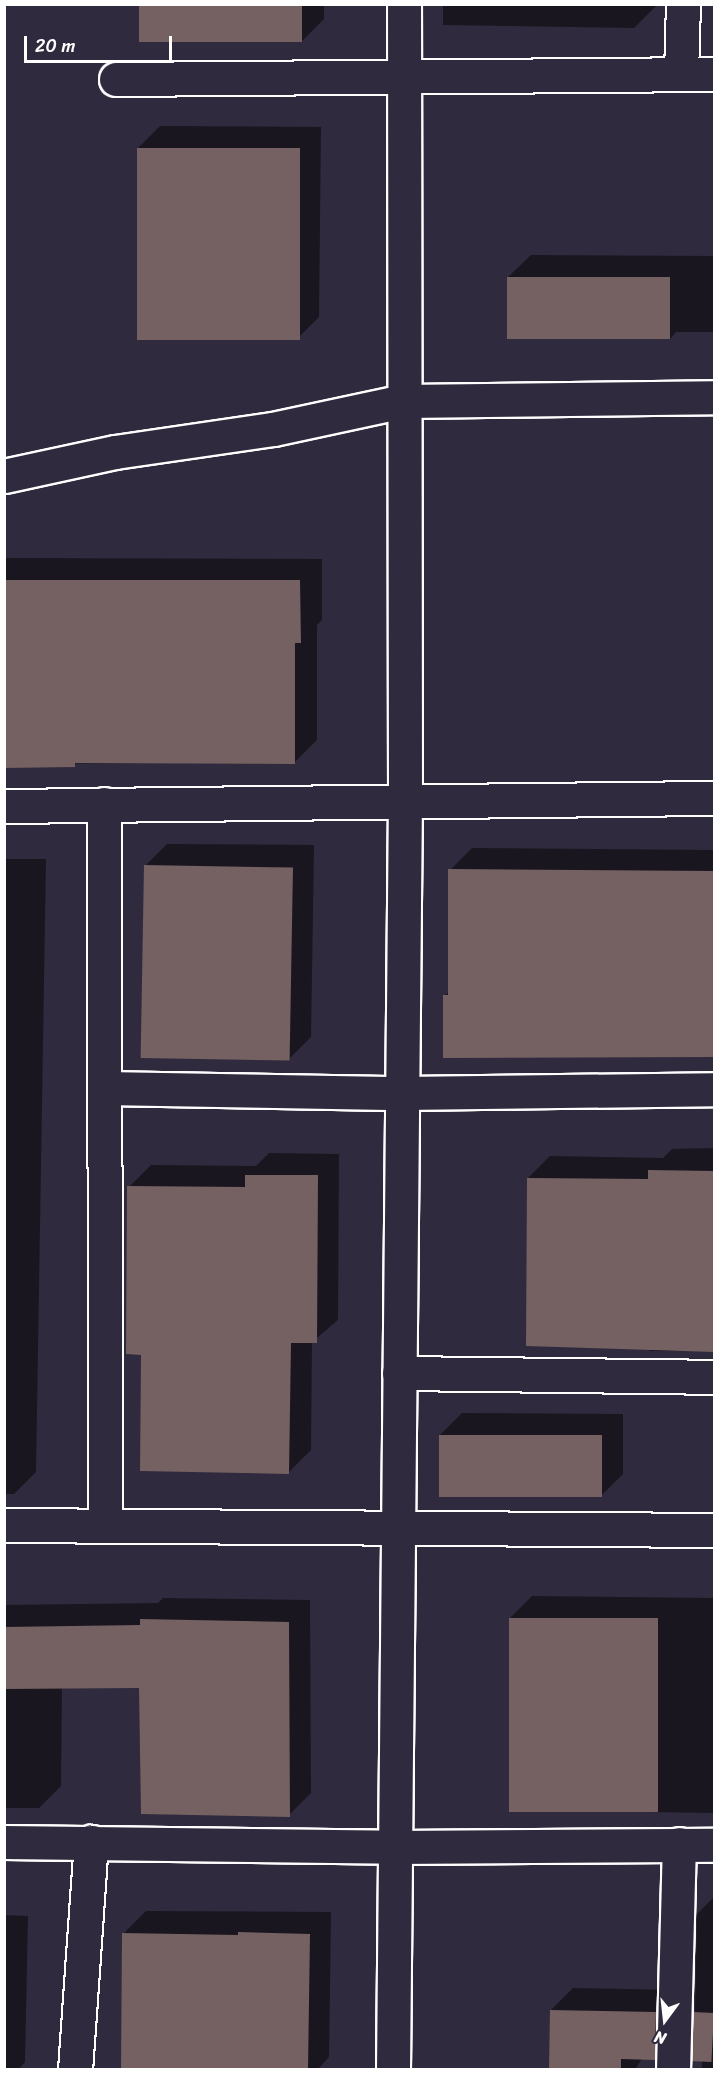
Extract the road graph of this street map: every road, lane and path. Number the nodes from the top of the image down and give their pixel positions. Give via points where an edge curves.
1 (404, 4) edge
2 (683, 4) edge
3 (681, 74) junction
4 (714, 74) edge
5 (406, 76) junction
6 (116, 79) dead end
7 (714, 398) edge
8 (404, 401) junction
9 (4, 476) edge
10 (714, 798) edge
11 (405, 801) junction
12 (104, 804) junction
13 (4, 806) edge
14 (104, 1088) junction
15 (714, 1089) edge
16 (403, 1093) junction
17 (399, 1373) junction
18 (714, 1377) edge
19 (4, 1525) edge
20 (105, 1526) junction
21 (714, 1530) edge
22 (397, 1531) junction
23 (4, 1842) edge
24 (91, 1842) junction
25 (679, 1844) junction
26 (714, 1845) edge
27 (395, 1847) junction
28 (75, 2070) edge
29 (393, 2070) edge
30 (673, 2070) edge

1 - 5 street
2 - 3 street
3 - 4 street
3 - 5 street
5 - 6 street
5 - 8 street
7 - 8 street
8 - 9 street via 273,429 115,452
8 - 11 street
10 - 11 street
11 - 12 street
11 - 16 street
12 - 13 street
12 - 14 street
14 - 16 street
14 - 20 street
15 - 16 street
16 - 17 street
17 - 18 street
17 - 22 street
19 - 20 street
20 - 22 street
21 - 22 street
22 - 27 street
23 - 24 street
24 - 27 street
24 - 28 street
25 - 26 street
25 - 27 street
25 - 30 street
27 - 29 street

